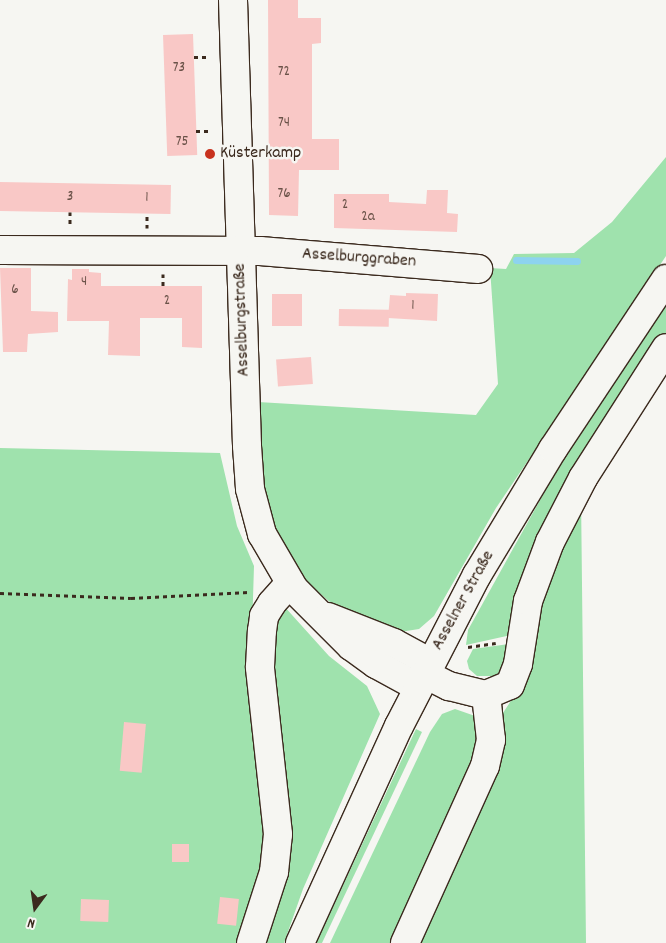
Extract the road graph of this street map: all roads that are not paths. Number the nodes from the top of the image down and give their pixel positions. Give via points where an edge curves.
1 (233, 0) edge
2 (0, 250) edge
3 (240, 251) junction
4 (478, 268) dead end
5 (666, 279) edge
6 (666, 348) edge
7 (290, 583) junction
8 (425, 674) junction
9 (486, 695) junction
10 (251, 943) edge
11 (300, 943) edge
12 (405, 943) edge

1 - 3 street, Asselburgstraße
2 - 3 street
3 - 4 street, Asselburggraben
3 - 7 street, Asselburgstraße via 250,489 262,534
5 - 8 street, Asselner Straße via 553,449 477,574
6 - 9 street via 583,478 550,542 528,601 518,664 510,684
7 - 8 street, Asselburgstraße via 324,616 394,644
7 - 10 street via 264,616 260,667 278,834 274,872
8 - 9 street, Asselburgstraße via 449,686
8 - 11 street, Asselner Straße
9 - 12 street via 491,740 485,766 407,932

